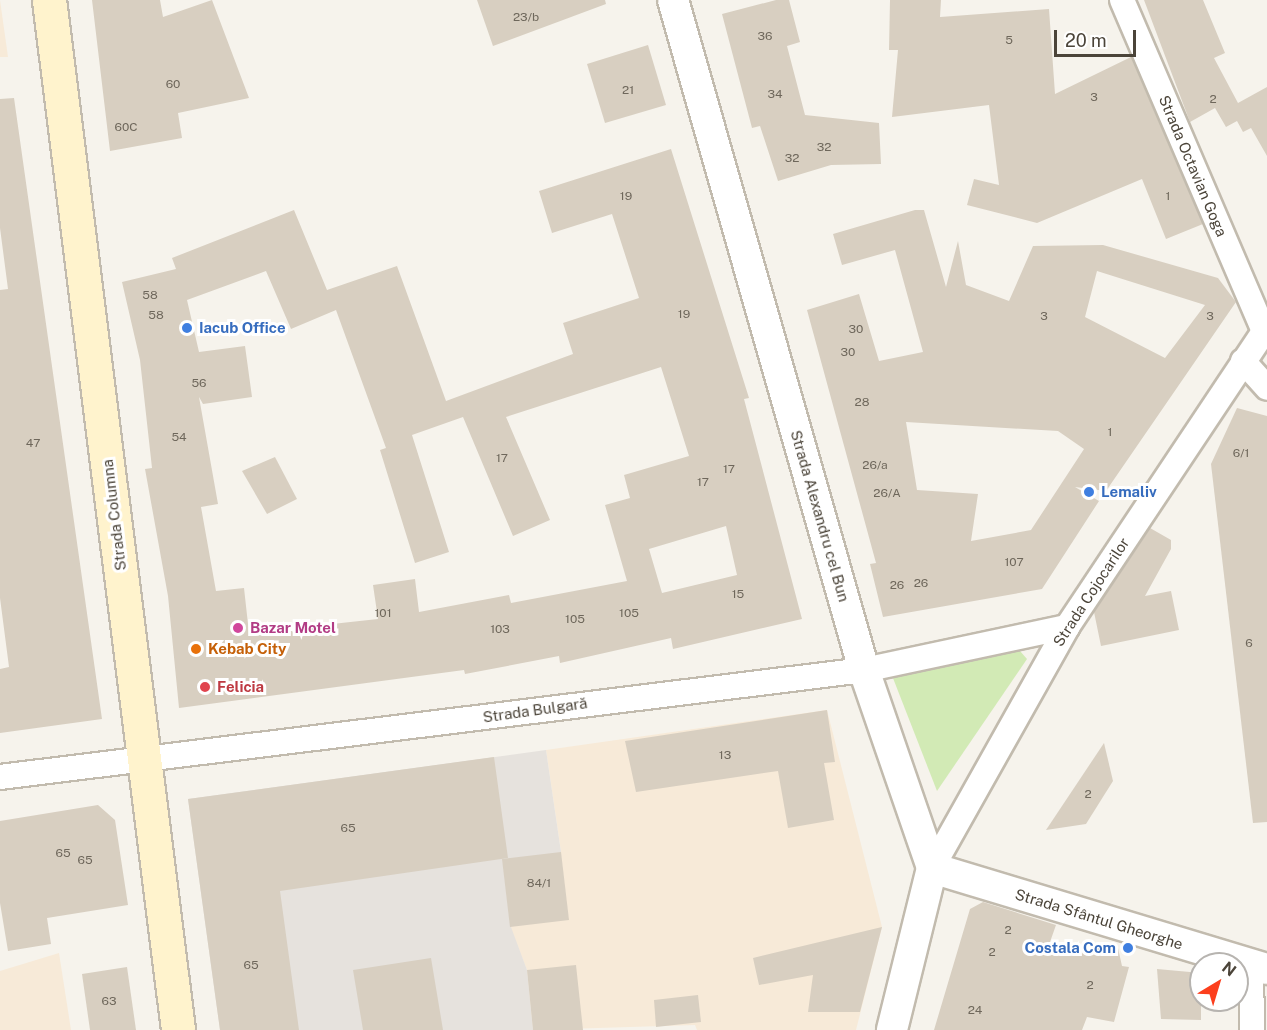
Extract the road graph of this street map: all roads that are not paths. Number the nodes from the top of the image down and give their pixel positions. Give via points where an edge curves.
1 (49, 0) edge
2 (673, 0) edge
3 (1122, 0) edge
4 (1266, 329) edge
5 (1243, 361) junction
6 (1267, 388) edge
7 (1067, 627) junction
8 (864, 670) junction
9 (144, 758) junction
10 (0, 777) edge
11 (932, 868) junction
12 (1259, 967) edge
13 (178, 1030) edge
14 (892, 1030) edge
15 (1252, 1030) edge

1 - 9 main road, Strada Columna
2 - 8 street, Strada Alexandru cel Bun
3 - 4 street, Strada Octavian Goga
4 - 5 street, Strada Cojocarilor
5 - 6 street
5 - 7 street, Strada Cojocarilor
7 - 8 street, Strada Bulgară
7 - 11 street, Strada Cojocarilor
8 - 9 street, Strada Bulgară
8 - 11 street, Strada Alexandru cel Bun
9 - 10 street, Strada Bulgară
9 - 13 main road, Strada Columna
11 - 12 street, Strada Sfântul Gheorghe
11 - 14 street
12 - 15 street

